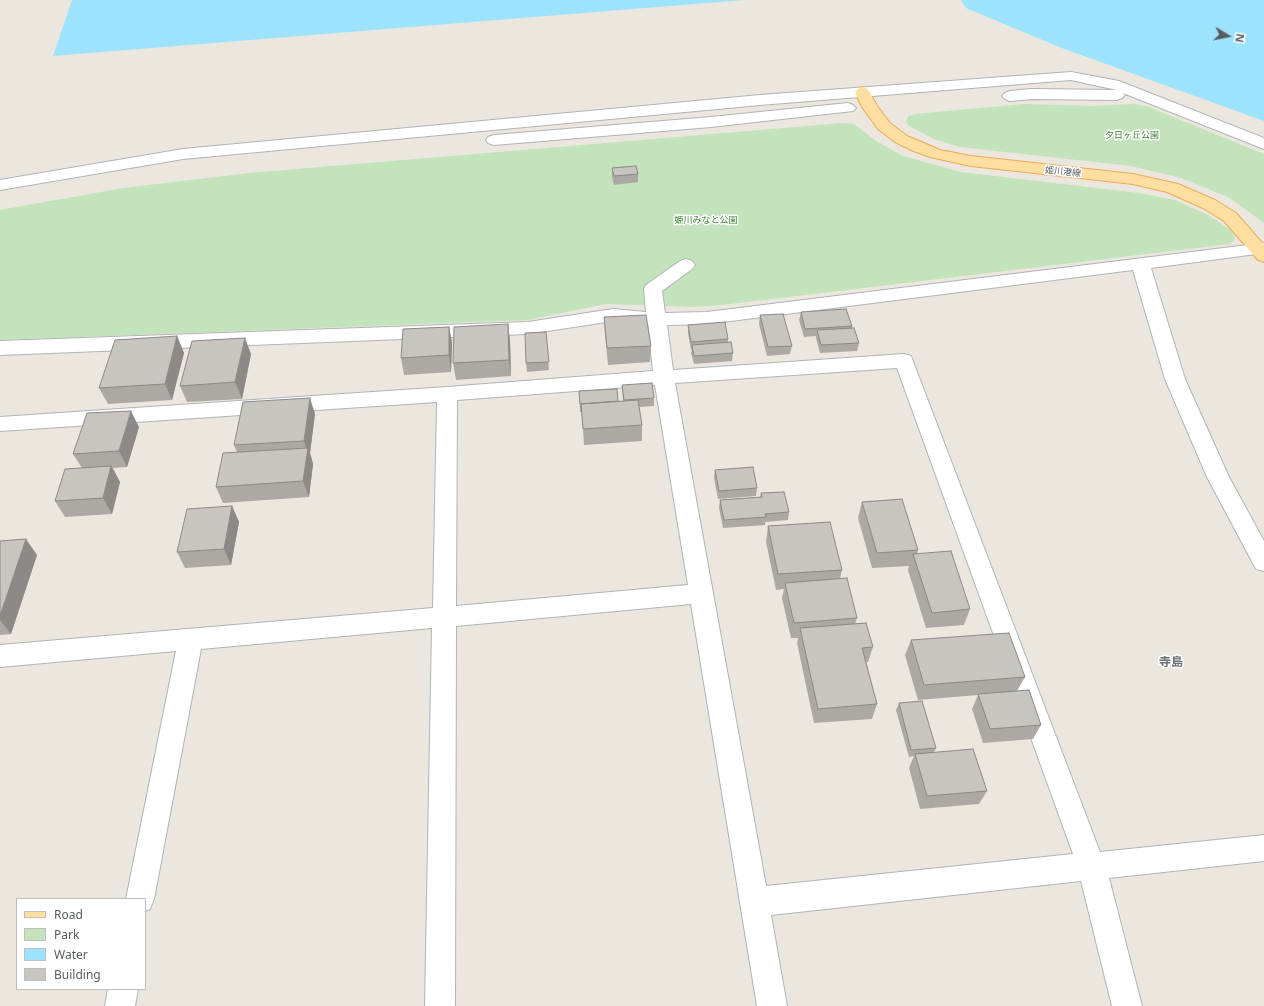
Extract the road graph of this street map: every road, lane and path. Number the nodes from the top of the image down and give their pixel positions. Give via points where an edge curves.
1 (1142, 97) junction
2 (946, 100) dead end
3 (873, 101) junction
4 (480, 142) dead end
5 (1264, 144) edge
6 (432, 146) dead end
7 (0, 186) edge
8 (0, 200) edge
9 (1262, 251) edge
10 (686, 265) dead end
11 (1141, 265) junction
12 (657, 319) junction
13 (0, 348) edge
14 (664, 377) junction
15 (447, 394) junction
16 (0, 424) edge
17 (1264, 562) edge
18 (702, 593) junction
19 (444, 618) junction
20 (191, 638) junction
21 (0, 656) edge
22 (1264, 848) edge
23 (1092, 867) junction
24 (140, 898) edge
25 (754, 902) junction
26 (123, 990) edge
27 (120, 1006) edge
28 (440, 1006) edge
29 (772, 1006) edge
30 (1126, 1006) edge

1 - 2 street via 1032,94
1 - 3 street via 1114,84 1071,76
1 - 5 street
3 - 4 street via 711,122
3 - 7 street via 760,100 183,154
3 - 9 main road, 姫川港線 via 884,126 901,139 936,154 971,161 1133,179 1172,188 1209,204 1230,217
6 - 8 street via 164,170
9 - 11 street
10 - 12 street via 653,289
11 - 12 street via 707,318
11 - 17 street via 1176,379 1218,477
12 - 13 street via 613,316 528,328
12 - 14 street
14 - 15 street
14 - 18 street
14 - 23 street via 904,361
15 - 16 street
15 - 19 street
18 - 19 street
18 - 25 street
19 - 20 street
19 - 28 street
20 - 21 street
20 - 24 street
22 - 23 street
23 - 25 street
23 - 30 street
25 - 29 street
26 - 27 street

